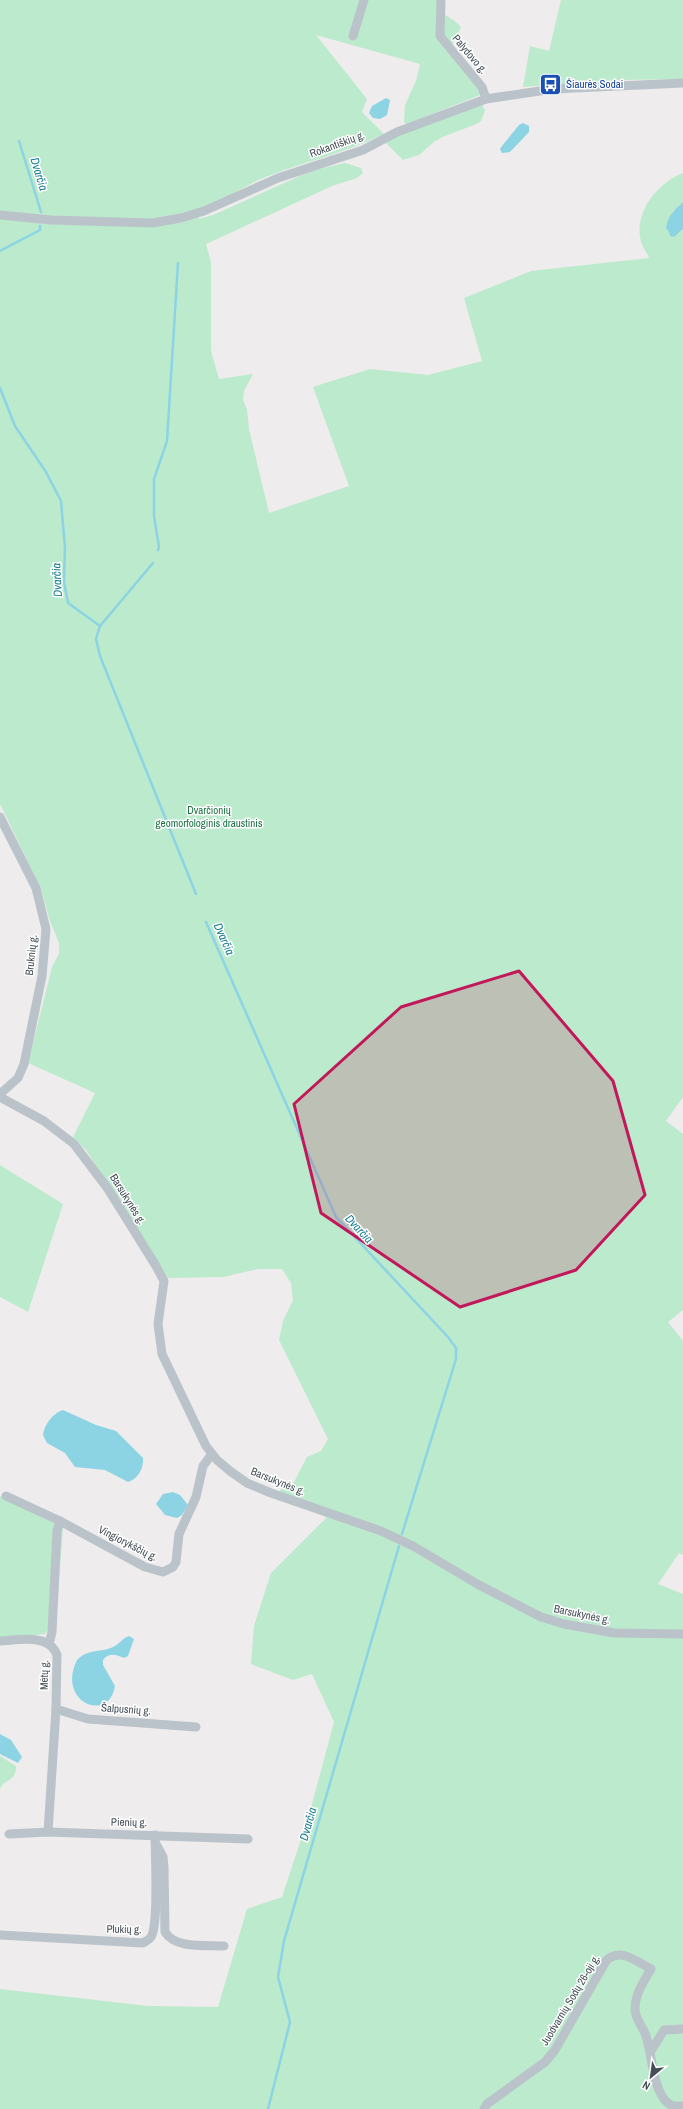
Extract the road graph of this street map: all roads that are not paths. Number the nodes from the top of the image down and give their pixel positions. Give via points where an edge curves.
1 (364, 0) edge
2 (441, 0) edge
3 (353, 36) dead end
4 (683, 83) edge
5 (486, 99) junction
6 (0, 214) edge
7 (0, 817) edge
8 (0, 1096) edge
9 (212, 1454) junction
10 (6, 1496) dead end
11 (60, 1521) junction
12 (683, 1634) edge
13 (0, 1641) edge
14 (49, 1644) junction
15 (56, 1709) junction
16 (196, 1727) dead end
17 (48, 1832) junction
18 (9, 1834) dead end
19 (155, 1839) junction
20 (248, 1839) dead end
21 (0, 1935) edge
22 (224, 1946) dead end
23 (683, 2029) edge
24 (651, 2051) junction
25 (683, 2106) edge
26 (674, 2108) edge
27 (484, 2109) edge

1 - 3 street
2 - 5 street, Palydovo g. via 440,36 482,87
4 - 5 street, Rokantiškių g. via 553,89
5 - 6 street, Rokantiškių g. via 397,132 363,150 278,178 204,211 181,218 152,223 51,220
7 - 8 street, Bruknių g. via 36,888 46,929 42,976 24,1064 18,1078
8 - 9 street, Barsukynės g. via 44,1121 74,1144 108,1189 156,1266 164,1282 158,1324 162,1354
9 - 11 street, Vingiorykščių g. via 203,1466 196,1496 179,1534 176,1562 168,1570 158,1572 145,1567
9 - 12 street, Barsukynės g. via 230,1472 247,1483 381,1531 541,1617 614,1633
10 - 11 street, Vingiorykščių g.
11 - 14 street via 57,1531 52,1632
13 - 14 street via 37,1640
14 - 15 street, Mėtų g. via 55,1650 58,1660
15 - 16 street, Šalpusnių g. via 88,1719
15 - 17 street, Mėtų g.
17 - 18 street, Pienių g.
17 - 19 street, Pienių g.
19 - 20 street, Pienių g.
19 - 21 street, Plukių g. via 155,1908 153,1932 148,1940 143,1943
19 - 22 street via 163,1857 165,1932 168,1937 180,1942
23 - 24 street via 664,2030
24 - 26 street, Juodvarnių Sodų 26-oji g. via 661,2096
24 - 27 street, Juodvarnių Sodų 26-oji g. via 643,2028 636,2018 635,2008 638,1992 650,1969 625,1955 612,1955 606,1961 555,2050 545,2062 487,2104
25 - 26 street, Juodvarnių Sodų 26-oji g.

